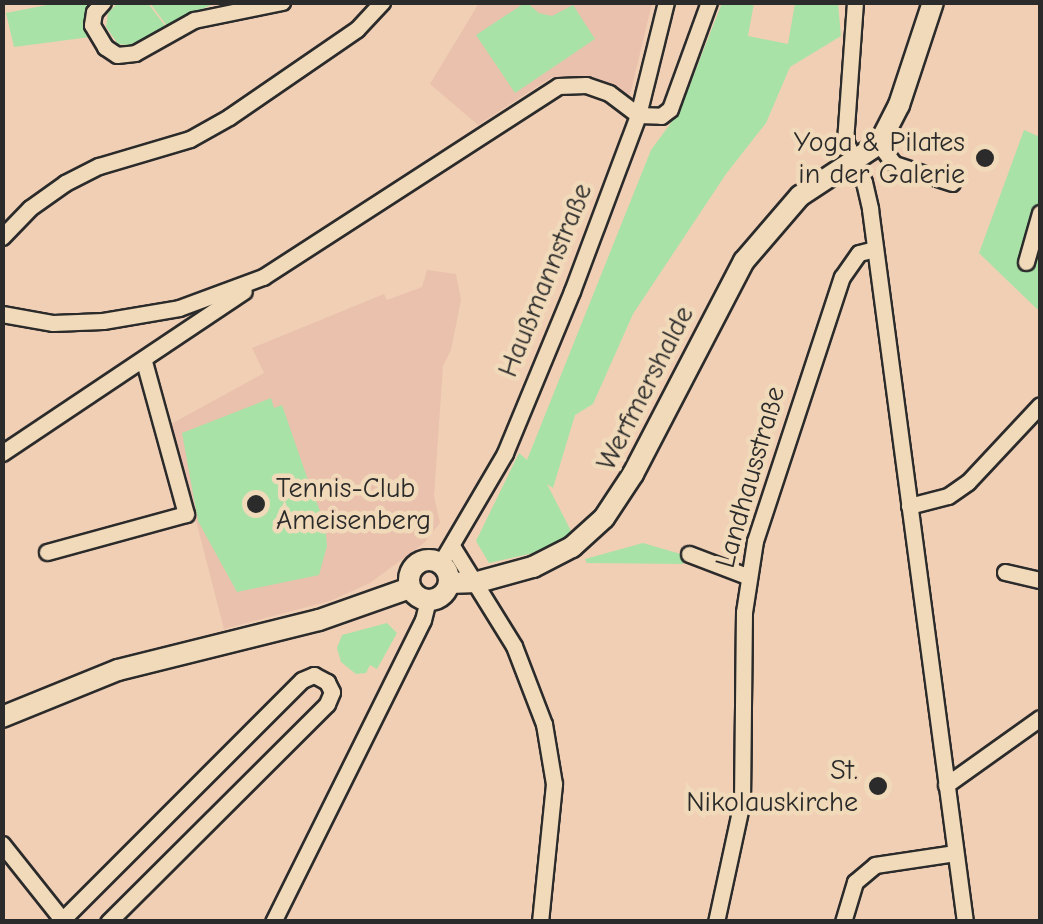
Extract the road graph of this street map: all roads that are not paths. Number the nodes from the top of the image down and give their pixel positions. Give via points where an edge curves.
1 (103, 2) edge
2 (282, 2) edge
3 (382, 2) edge
4 (666, 2) edge
5 (709, 2) edge
6 (855, 2) edge
7 (933, 2) edge
8 (638, 115) junction
9 (878, 144) junction
10 (853, 159) junction
11 (952, 183) dead end
12 (1040, 213) edge
13 (2, 237) edge
14 (876, 249) junction
15 (1026, 262) dead end
16 (263, 277) junction
17 (2, 314) edge
18 (144, 360) junction
19 (1040, 405) edge
20 (2, 453) edge
21 (909, 506) junction
22 (47, 552) dead end
23 (689, 554) dead end
24 (447, 564) junction
25 (1005, 572) dead end
26 (747, 576) junction
27 (1040, 580) edge
28 (478, 582) junction
29 (419, 594) junction
30 (2, 717) edge
31 (1040, 718) edge
32 (946, 785) junction
33 (186, 796) junction
34 (210, 820) junction
35 (2, 844) edge
36 (955, 853) junction
37 (62, 921) edge
38 (108, 922) edge
39 (273, 922) edge
40 (540, 922) edge
41 (716, 922) edge
42 (842, 922) edge
43 (964, 922) edge

1 - 2 street via 92,25 104,47 135,54 194,20
3 - 13 street via 356,29 229,118 190,139 65,182
4 - 8 street, Haußmannstraße
5 - 8 street via 670,108 653,118
6 - 10 street via 845,140
7 - 9 street via 899,104
8 - 16 street via 609,93 573,82 558,86
8 - 24 street, Haußmannstraße via 505,452
9 - 10 street
9 - 11 street via 894,164
10 - 14 street
10 - 28 street, Werfmershalde via 800,196 744,261 604,518 552,559
12 - 15 street
14 - 21 street
14 - 26 street, Landhausstraße via 859,253 842,277
16 - 17 street via 180,308 102,321 53,323
16 - 18 street
18 - 20 street
18 - 22 street via 186,514
19 - 21 street via 968,482 948,496
21 - 32 street
23 - 26 street
24 - 28 street, Werfmershalde
24 - 28 street
24 - 29 street via 442,596
24 - 29 street via 419,563 410,574
25 - 27 street
26 - 41 street, Landhausstraße via 742,802
28 - 40 street via 529,678 550,749 552,830
29 - 30 street via 105,674
29 - 39 street via 423,620
31 - 32 street
32 - 36 street
33 - 34 street
33 - 34 street via 302,680 314,675 326,682 332,692 327,704
33 - 37 street
34 - 38 street
35 - 37 street
36 - 42 street via 875,865 855,882
36 - 43 street

